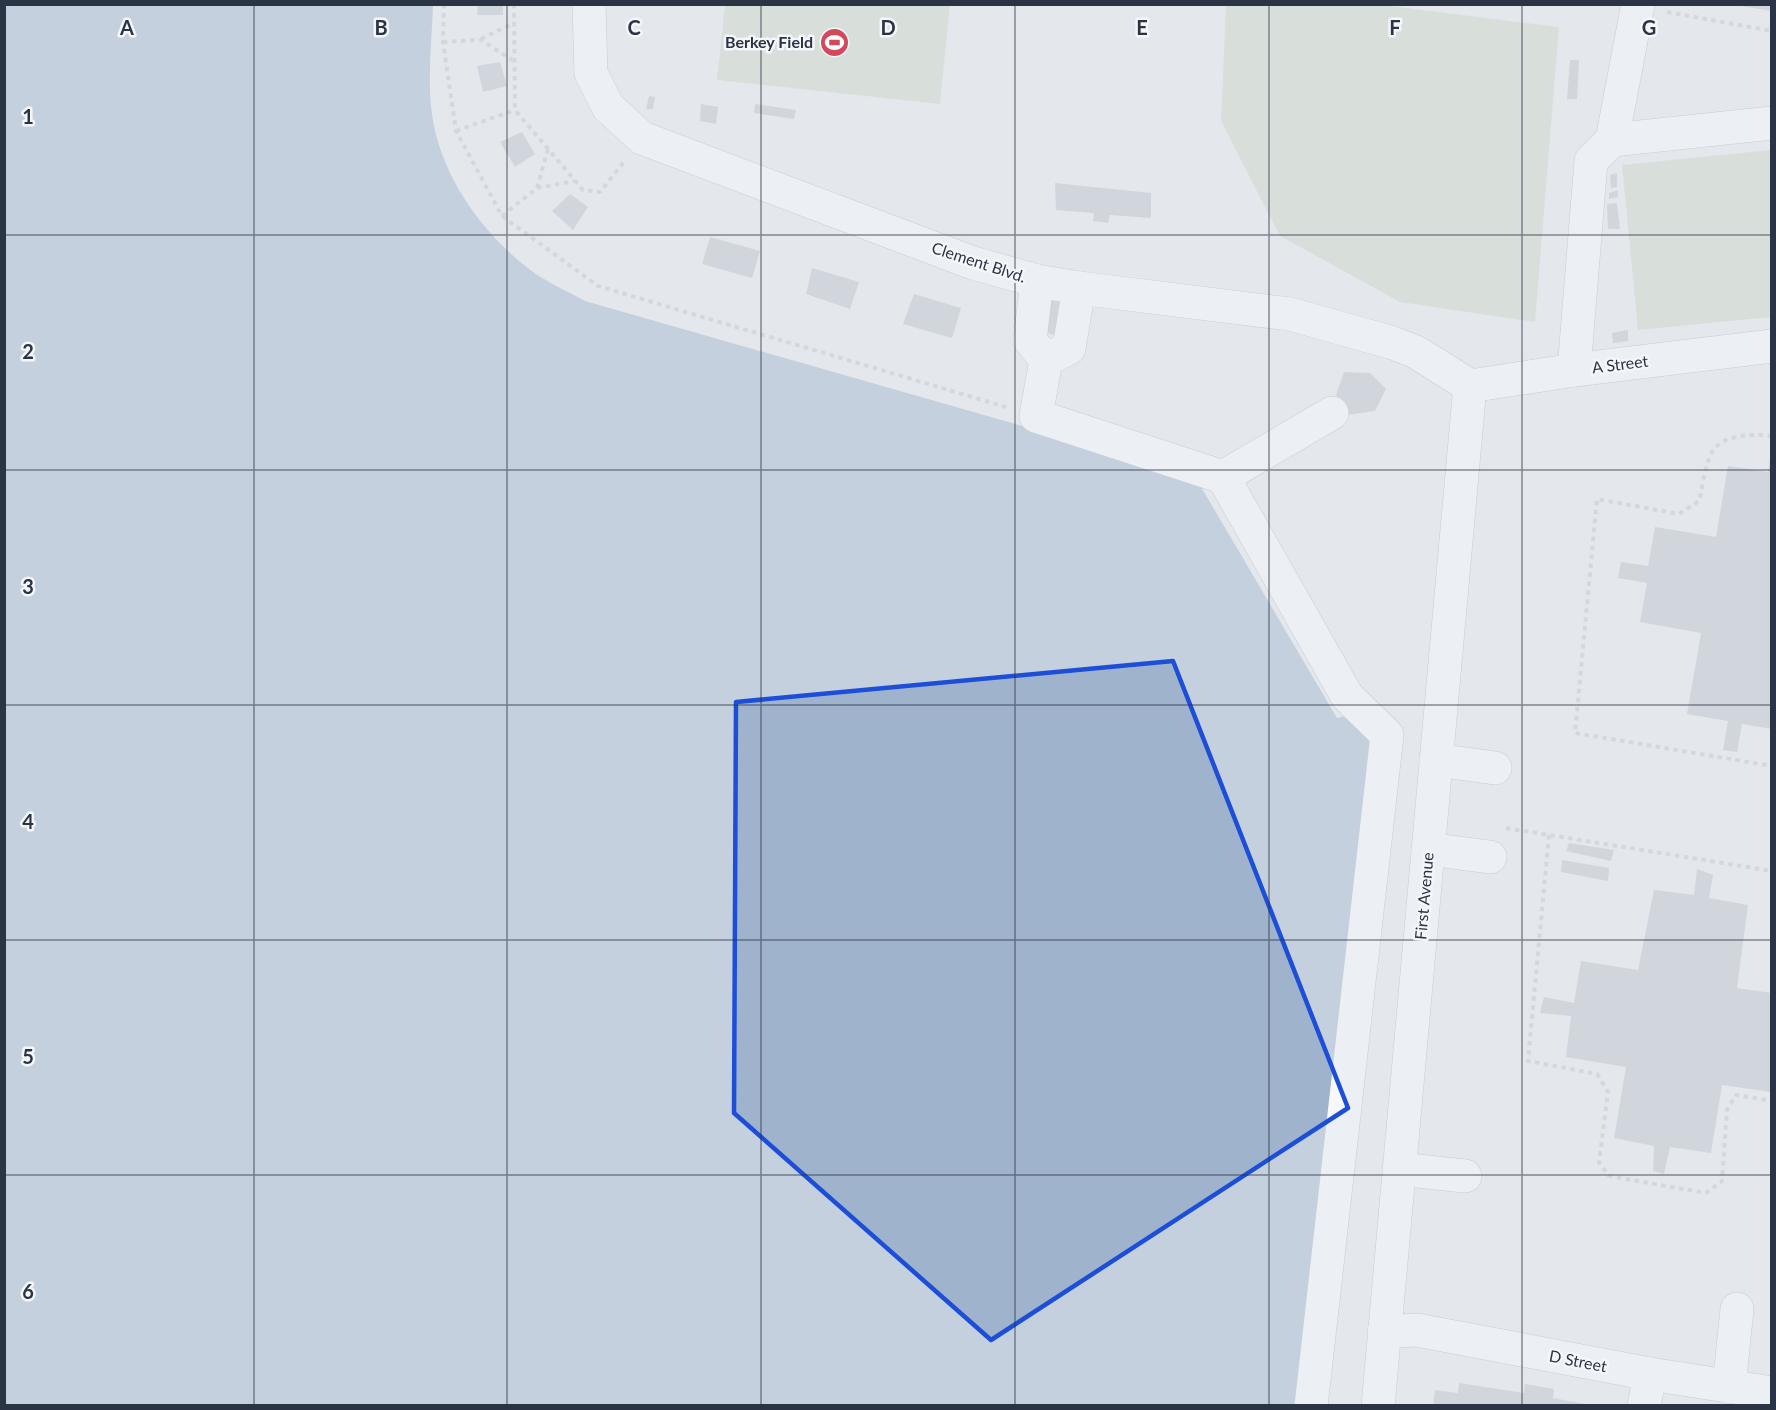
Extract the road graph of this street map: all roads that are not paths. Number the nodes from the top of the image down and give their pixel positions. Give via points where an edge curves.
1 (589, 4) edge
2 (1649, 8) edge
3 (1772, 123) edge
4 (1612, 140) junction
5 (1037, 281) junction
6 (1079, 288) junction
7 (1772, 346) edge
8 (1416, 352) junction
9 (1046, 360) junction
10 (1574, 369) junction
11 (1389, 372) dead end
12 (1470, 386) junction
13 (1332, 413) dead end
14 (1223, 477) junction
15 (1436, 760) junction
16 (1495, 768) dead end
17 (1428, 849) junction
18 (1490, 857) dead end
19 (1399, 1169) junction
20 (1465, 1176) dead end
21 (1737, 1309) dead end
22 (1384, 1332) junction
23 (1729, 1386) junction
24 (1647, 1390) edge
25 (1772, 1393) edge
26 (1311, 1406) edge
27 (1378, 1406) edge

1 - 5 street, Clement Blvd. via 591,72 609,106 642,138 973,263
2 - 4 street
3 - 4 street
4 - 10 street via 1591,161
5 - 6 street, Clement Blvd.
5 - 9 street via 1030,340
6 - 8 street, Clement Blvd. via 1290,314
6 - 9 street via 1069,348
7 - 10 street, A Street
8 - 11 street
8 - 12 street, Clement Blvd.
9 - 14 street via 1036,416
10 - 12 street, A Street
12 - 15 street, First Avenue
13 - 14 street
14 - 26 street via 1347,696 1387,735
15 - 16 street
15 - 17 street, First Avenue
17 - 18 street
17 - 19 street, First Avenue
19 - 20 street
19 - 22 street, First Avenue
21 - 23 street
22 - 24 street, D Street via 1417,1330
22 - 27 street, First Avenue
23 - 24 street, D Street
23 - 25 street, D Street

